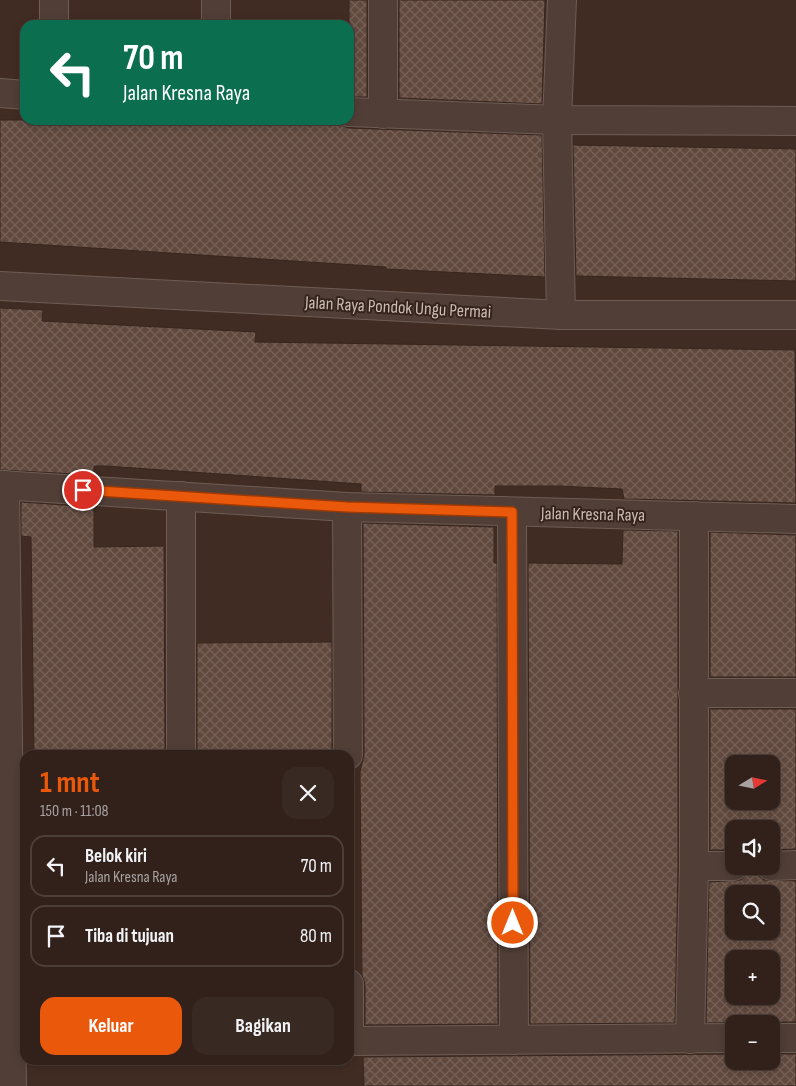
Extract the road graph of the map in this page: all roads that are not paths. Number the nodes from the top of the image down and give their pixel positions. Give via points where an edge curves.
1 (54, 0) edge
2 (216, 0) edge
3 (383, 0) edge
4 (562, 0) edge
5 (54, 20) edge
6 (216, 20) edge
7 (0, 93) edge
8 (20, 95) edge
9 (354, 112) edge
10 (383, 114) junction
11 (557, 120) junction
12 (796, 120) edge
13 (0, 286) edge
14 (561, 315) junction
15 (796, 315) edge
16 (2, 485) edge
17 (180, 496) junction
18 (347, 507) junction
19 (512, 512) junction
20 (694, 516) junction
21 (796, 519) edge
22 (4, 685) edge
23 (693, 693) junction
24 (796, 693) edge
25 (181, 750) edge
26 (348, 750) edge
27 (5, 861) edge
28 (694, 866) junction
29 (725, 866) edge
30 (780, 866) edge
31 (796, 866) edge
32 (725, 1038) edge
33 (780, 1038) edge
34 (796, 1038) edge
35 (690, 1039) junction
36 (514, 1040) junction
37 (354, 1041) edge
38 (12, 1044) edge
39 (12, 1086) edge

1 - 5 street
2 - 6 street
3 - 10 street
4 - 11 street
7 - 8 street
9 - 10 street
10 - 11 street
11 - 12 street
11 - 14 street
13 - 14 street, Jalan Raya Pondok Ungu Permai
14 - 15 street, Jalan Raya Pondok Ungu Permai
16 - 17 street, Jalan Kresna Raya
16 - 22 street
17 - 18 street, Jalan Kresna Raya
17 - 25 street
18 - 19 street, Jalan Kresna Raya
18 - 26 street
19 - 20 street, Jalan Kresna Raya
19 - 36 street
20 - 21 street, Jalan Kresna Raya
20 - 23 street
22 - 27 street
23 - 24 street
23 - 28 street
27 - 38 street
28 - 29 street
28 - 35 street
30 - 31 street
32 - 35 street
33 - 34 street
35 - 36 street
36 - 37 street
38 - 39 street

